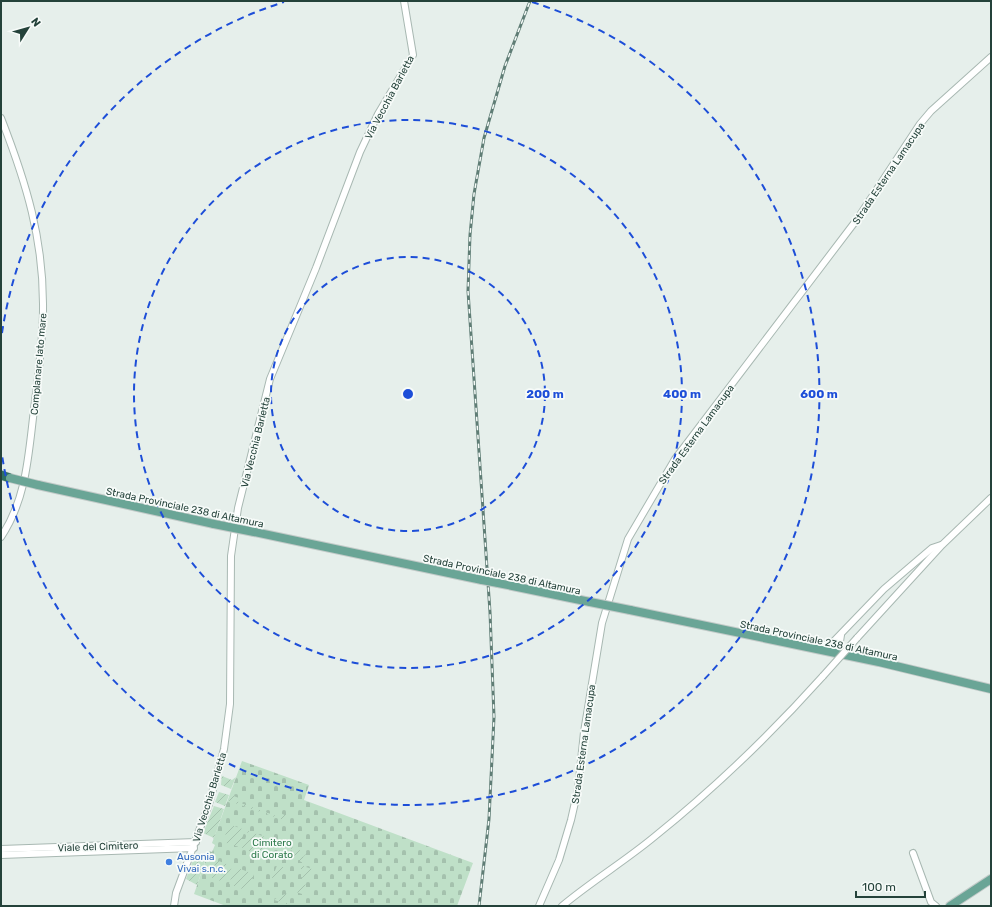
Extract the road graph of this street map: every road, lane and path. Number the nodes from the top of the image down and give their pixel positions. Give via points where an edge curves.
1 (404, 1) edge
2 (991, 57) edge
3 (1, 118) edge
4 (3, 477) edge
5 (991, 498) edge
6 (1, 537) edge
7 (942, 545) junction
8 (841, 634) junction
9 (806, 648) junction
10 (878, 662) junction
11 (991, 689) edge
12 (195, 845) junction
13 (1, 849) edge
14 (913, 853) dead end
15 (1, 854) edge
16 (991, 878) edge
17 (931, 904) edge
18 (174, 906) edge
19 (539, 906) edge
20 (562, 906) edge
21 (936, 906) edge
22 (950, 906) edge

1 - 12 street, Via Vecchia Barletta via 413,55 378,114 360,152 270,379 238,508 231,556 230,704 224,749
2 - 19 street, Strada Esterna Lamacupa via 920,124 858,218 676,459 637,521 628,539 602,623 584,732 578,789 571,820 559,860
3 - 6 street, Complanare lato mare via 22,173 31,206 41,258 43,309 25,479 16,510
4 - 9 main road, Strada Provinciale 238 di Altamura, bridge via 214,524
5 - 7 street
7 - 8 street via 932,548 884,589
7 - 20 street, bridge via 758,746 654,837
8 - 9 street via 825,646
8 - 10 street via 839,648
9 - 10 main road, Strada Provinciale 238 di Altamura
10 - 11 main road, Strada Provinciale 238 di Altamura
12 - 13 street, Viale del Cimitero
12 - 15 street
12 - 18 street, Via Vecchia Barletta via 176,893
14 - 17 street
16 - 22 main road
17 - 21 street

